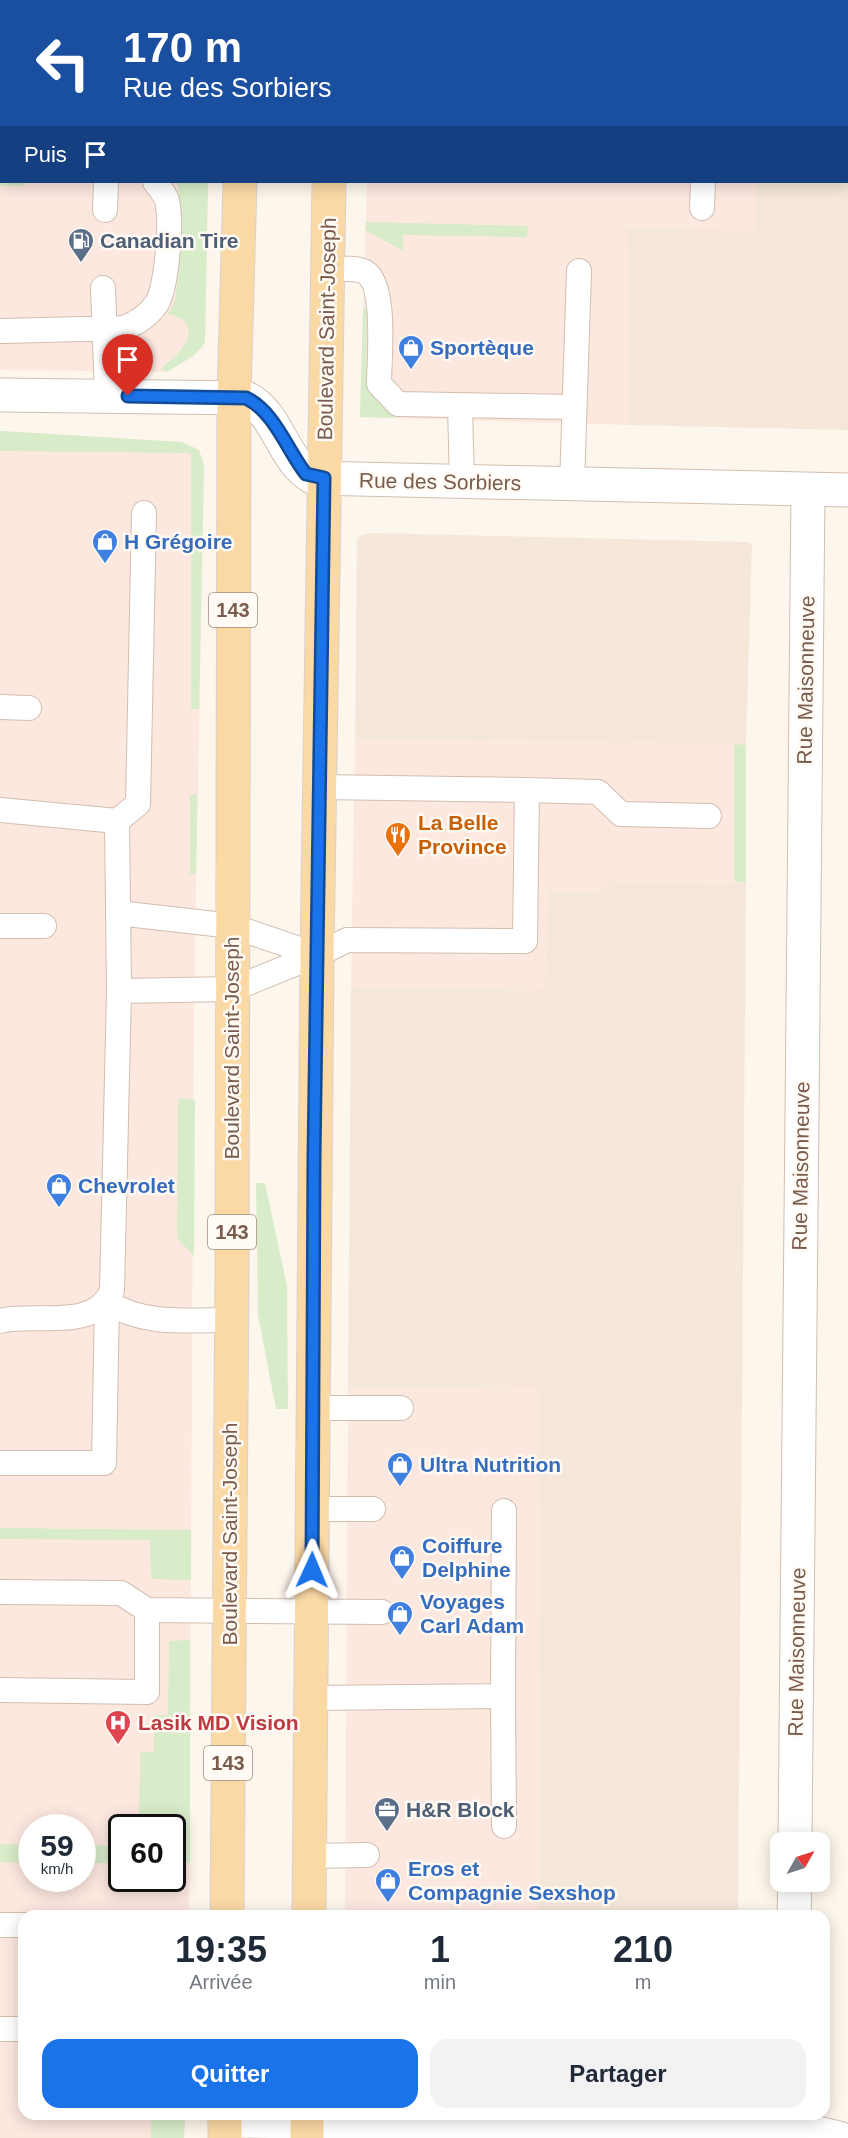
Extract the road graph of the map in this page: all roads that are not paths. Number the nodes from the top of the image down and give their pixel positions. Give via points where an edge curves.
1 (106, 183) edge
2 (156, 183) edge
3 (240, 183) edge
4 (329, 183) edge
5 (703, 183) edge
6 (702, 208) dead end
7 (105, 210) dead end
8 (328, 269) junction
9 (579, 271) dead end
10 (104, 288) dead end
11 (105, 328) junction
12 (1, 331) edge
13 (0, 395) edge
14 (107, 396) junction
15 (234, 396) junction
16 (460, 406) junction
17 (574, 407) junction
18 (324, 478) junction
19 (462, 482) junction
20 (572, 485) junction
21 (808, 490) junction
22 (848, 490) edge
23 (144, 513) dead end
24 (0, 707) edge
25 (29, 708) dead end
26 (320, 787) junction
27 (527, 790) junction
28 (0, 810) edge
29 (709, 816) dead end
30 (117, 821) junction
31 (118, 913) junction
32 (0, 926) edge
33 (44, 926) dead end
34 (232, 926) junction
35 (316, 955) junction
36 (232, 989) junction
37 (119, 991) junction
38 (107, 1302) junction
39 (231, 1320) junction
40 (0, 1322) edge
41 (313, 1408) junction
42 (401, 1408) dead end
43 (0, 1463) edge
44 (312, 1509) junction
45 (373, 1509) dead end
46 (504, 1511) dead end
47 (0, 1592) edge
48 (147, 1610) junction
49 (229, 1610) junction
50 (312, 1610) junction
51 (382, 1612) dead end
52 (0, 1690) edge
53 (503, 1696) junction
54 (311, 1698) junction
55 (504, 1826) dead end
56 (795, 1832) edge
57 (367, 1855) dead end
58 (310, 1856) junction
59 (795, 1892) edge
60 (226, 1910) edge
61 (309, 1910) edge
62 (794, 1910) edge
63 (0, 1925) edge
64 (18, 1925) edge
65 (0, 2029) edge
66 (18, 2029) edge
67 (389, 2120) edge
68 (408, 2120) edge
69 (489, 2120) edge
70 (537, 2120) edge
71 (225, 2124) edge
72 (307, 2125) edge
73 (792, 2126) edge
74 (437, 2131) edge
75 (839, 2138) edge

1 - 7 lane
2 - 11 lane via 168,204 163,288 156,303 135,324
3 - 15 main road, Boulevard Saint-Joseph / 143
4 - 8 main road, Boulevard Saint-Joseph
5 - 6 lane
8 - 16 lane via 364,272 375,286 379,295 379,384 388,394 398,404
8 - 18 main road, Boulevard Saint-Joseph
9 - 17 lane
10 - 11 lane
11 - 12 lane
11 - 14 lane
13 - 14 street, Rue des Sorbiers
14 - 15 street, Rue des Sorbiers
15 - 18 street, Rue des Sorbiers via 258,404 306,474
15 - 34 main road, Boulevard Saint-Joseph / 143
16 - 17 lane
16 - 19 lane
17 - 20 lane
18 - 19 street, Rue des Sorbiers
18 - 26 main road, Boulevard Saint-Joseph
19 - 20 street, Rue des Sorbiers
20 - 21 street, Rue des Sorbiers
21 - 22 street, Rue des Sorbiers
21 - 56 street, Rue Maisonneuve
23 - 30 lane via 138,804
24 - 25 lane
26 - 27 lane
26 - 35 main road, Boulevard Saint-Joseph
27 - 29 lane via 598,792 621,814
27 - 35 lane via 525,941 347,940
28 - 30 lane
30 - 31 lane
31 - 34 lane
31 - 37 lane
32 - 33 lane
34 - 35 lane
34 - 36 main road, Boulevard Saint-Joseph / 143
35 - 36 lane
35 - 41 main road, Boulevard Saint-Joseph
36 - 37 lane
36 - 39 main road, Boulevard Saint-Joseph / 143
37 - 38 lane via 114,1274
38 - 39 lane via 134,1316 151,1319
38 - 40 lane via 86,1316 18,1317
38 - 43 lane via 104,1463
39 - 49 main road, Boulevard Saint-Joseph / 143
41 - 42 lane
41 - 44 main road, Boulevard Saint-Joseph
44 - 45 lane
44 - 50 main road, Boulevard Saint-Joseph
46 - 53 lane
47 - 48 lane via 121,1593
48 - 49 lane
48 - 52 lane via 147,1692
49 - 50 lane
49 - 60 main road, Boulevard Saint-Joseph / 143
50 - 51 lane
50 - 54 main road, Boulevard Saint-Joseph
53 - 54 lane
53 - 55 lane
54 - 58 main road, Boulevard Saint-Joseph
57 - 58 lane
58 - 61 main road, Boulevard Saint-Joseph
59 - 62 street
63 - 64 lane
65 - 66 lane
67 - 72 street
68 - 74 street
69 - 74 street
70 - 73 street
71 - 72 street
73 - 75 street

